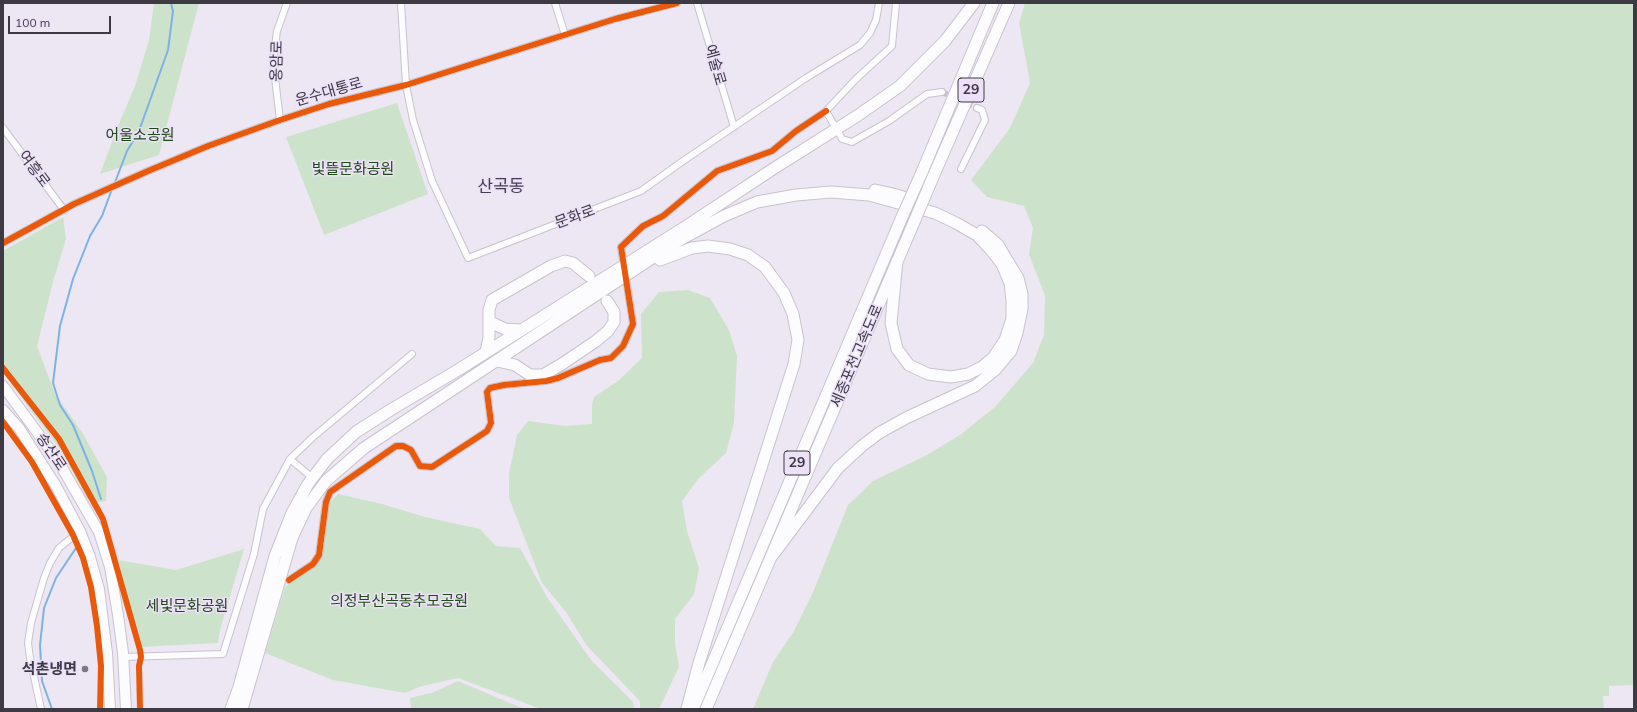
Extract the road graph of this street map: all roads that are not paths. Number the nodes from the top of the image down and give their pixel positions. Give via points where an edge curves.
1 (287, 3) edge
2 (401, 3) edge
3 (555, 3) edge
4 (677, 3) edge
5 (697, 3) edge
6 (879, 3) edge
7 (896, 3) edge
8 (974, 3) edge
9 (993, 3) edge
10 (1009, 3) edge
11 (565, 35) junction
12 (406, 85) junction
13 (942, 92) tunnel mouth
14 (977, 108) dead end
15 (826, 111) junction
16 (280, 120) junction
17 (834, 125) dead end
18 (734, 127) junction
19 (3, 128) edge
20 (839, 133) dead end
21 (961, 169) dead end
22 (64, 210) junction
23 (682, 229) junction
24 (3, 243) edge
25 (623, 261) dead end
26 (897, 261) junction
27 (634, 271) junction
28 (589, 276) dead end
29 (627, 284) dead end
30 (607, 301) dead end
31 (490, 322) junction
32 (521, 330) junction
33 (522, 344) junction
34 (486, 352) junction
35 (412, 354) dead end
36 (497, 361) junction
37 (522, 370) junction
38 (3, 386) edge
39 (3, 410) edge
40 (290, 459) junction
41 (309, 475) dead end
42 (80, 531) junction
43 (772, 556) junction
44 (289, 580) dead end
45 (123, 657) junction
46 (41, 709) edge
47 (110, 709) edge
48 (126, 709) edge
49 (231, 709) edge
50 (242, 709) edge
51 (687, 709) edge
52 (693, 709) edge
53 (706, 709) edge

1 - 16 street, 옹암로 via 277,31 273,61
2 - 12 street, 문화로
3 - 11 street
4 - 11 street, 운수대통로
5 - 18 street, 예술로
6 - 18 street, 문화로 via 876,20 860,45
7 - 15 street via 892,46
8 - 23 highway via 945,41 900,86
9 - 52 highway, 세종포천고속도로 / 29, bridge
10 - 26 highway, 세종포천고속도로 / 29, bridge
11 - 12 street, 운수대통로
12 - 16 street, 운수대통로 via 329,104
12 - 18 street, 문화로 via 413,120 432,181 468,258 641,191
13 - 20 street via 927,94 852,142 842,139
14 - 21 street via 982,110 984,120
15 - 17 street
15 - 25 street via 772,151 717,171 664,216 643,226 621,247
16 - 22 street, 운수대통로 via 208,146
19 - 22 street, 여흥로
22 - 24 street, 운수대통로
23 - 32 highway
23 - 43 highway via 744,200 777,191 822,186 858,188 893,194 948,210 981,230 998,245 1018,278 1022,310 1017,333 1011,351 995,370 975,386 906,418 862,446 838,468
26 - 27 highway via 891,323 897,349 910,365 928,374 951,377 968,374 993,358 1005,340 1012,319 1010,283 1002,264 977,235 956,223 935,213 869,195 831,192 757,202 724,216
26 - 43 highway, 세종포천고속도로 / 29
27 - 33 highway
27 - 51 highway via 670,255 697,247 730,248 748,255 765,267 784,293 793,314 798,340 794,364 701,655
28 - 31 highway via 573,262 565,261 551,266 492,300 489,310
29 - 44 street via 633,324 623,346 611,358 546,381 490,388 487,392 491,423 487,430 432,467 420,466 411,450 396,446 328,491 319,555 312,564
30 - 37 highway via 614,312 614,322 596,341 543,375 530,375
31 - 32 highway via 505,329
31 - 34 highway
32 - 34 highway
33 - 36 highway
33 - 37 highway via 518,358
34 - 49 highway via 356,432 327,459 308,484 292,513 274,556 240,687
35 - 40 street
36 - 37 highway via 515,365
36 - 50 highway via 364,448 326,481 306,508 292,538
38 - 45 main road, 송산로 via 58,459 98,532 110,566
39 - 42 main road, 송산로 via 19,428 56,486
40 - 41 street
40 - 45 street via 263,509 254,554 223,654
42 - 46 street via 59,548 50,563 31,623 28,643
42 - 47 main road, 송산로 via 99,589 107,653
43 - 53 highway, 세종포천고속도로 / 29
45 - 48 main road, 송산로

